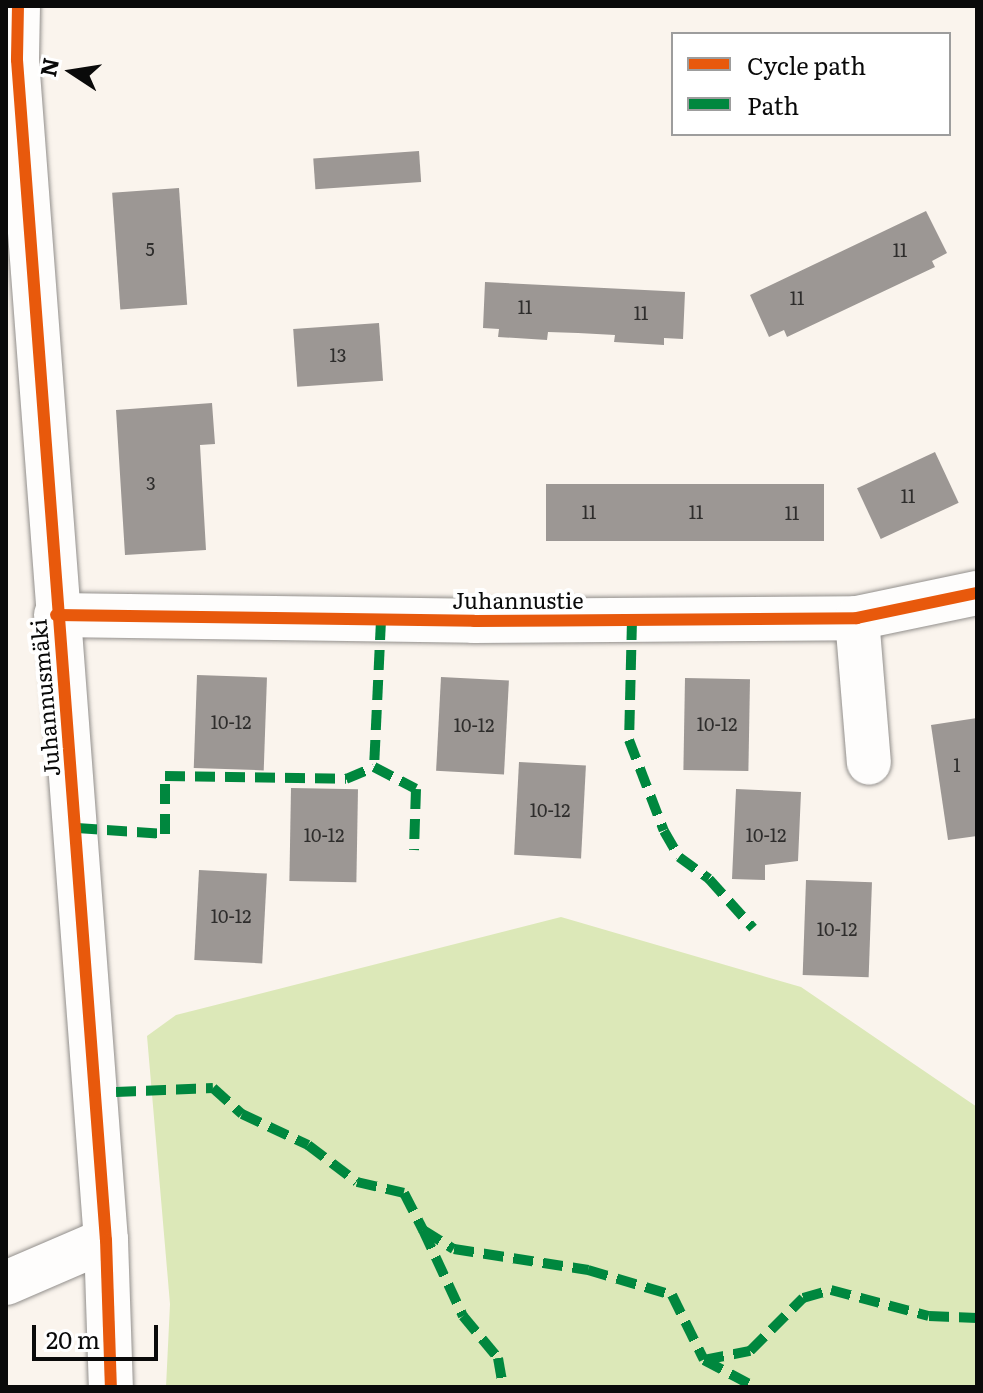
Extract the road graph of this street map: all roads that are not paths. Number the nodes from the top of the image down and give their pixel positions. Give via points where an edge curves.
1 (18, 6) edge
2 (977, 593) edge
3 (56, 615) junction
4 (857, 618) junction
5 (869, 763) dead end
6 (106, 1240) junction
7 (6, 1283) edge
8 (111, 1387) edge

1 - 3 street, Juhannusmäki via 17,60
2 - 4 street, Juhannustie
3 - 4 street, Juhannustie via 474,621
3 - 6 street, Juhannusmäki
4 - 5 street
6 - 7 street
6 - 8 street, Juhannusmäki

